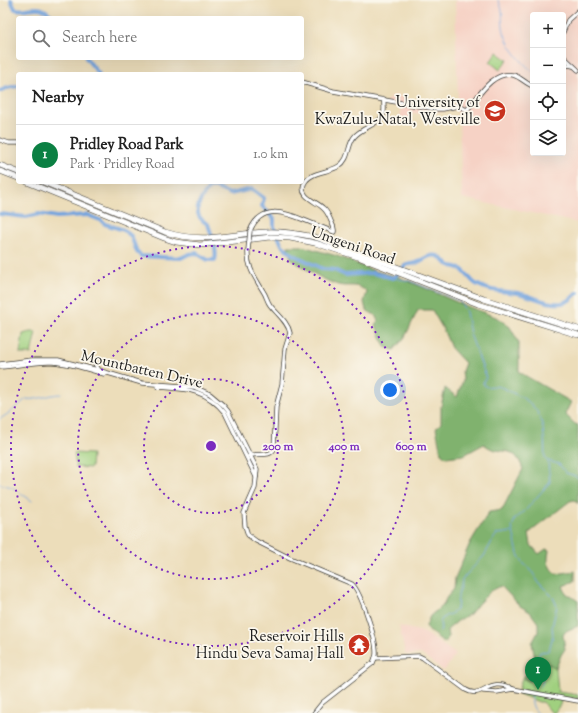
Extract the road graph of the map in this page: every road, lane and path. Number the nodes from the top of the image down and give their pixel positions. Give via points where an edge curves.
1 (578, 11) edge
2 (566, 25) edge
3 (566, 59) edge
4 (566, 66) edge
5 (574, 66) junction
6 (578, 70) edge
7 (304, 83) edge
8 (530, 84) edge
9 (384, 99) junction
10 (0, 140) edge
11 (16, 143) edge
12 (0, 165) edge
13 (0, 171) edge
14 (16, 171) edge
15 (16, 177) edge
16 (32, 184) edge
17 (47, 184) edge
18 (578, 329) edge
19 (578, 335) edge
20 (94, 364) dead end
21 (0, 366) edge
22 (99, 370) junction
23 (214, 399) junction
24 (249, 456) junction
25 (375, 658) junction
26 (381, 659) junction
27 (373, 663) junction
28 (513, 689) junction
29 (482, 691) junction
30 (578, 701) edge
31 (314, 713) edge

1 - 2 street
3 - 5 street
4 - 5 street
5 - 6 street
7 - 9 street via 333,91
8 - 9 street via 512,75 501,76 491,83 467,110 458,106 436,109
9 - 24 street, bridge via 383,116 354,137 345,162 310,177 304,184 305,195 326,211 334,232 277,212 257,220 250,231 248,261 254,277 290,333 276,408 274,449 269,454
10 - 11 street
12 - 14 highway
13 - 15 highway
16 - 19 highway, Umgeni Road via 164,238 189,244 214,245 271,237 315,243 478,304
17 - 18 highway, Umgeni Road via 183,237 212,239 281,232 325,240 484,299
20 - 22 street
21 - 22 street, Mountbatten Drive via 47,359
21 - 23 street, Mountbatten Drive via 53,362 139,384 197,391
22 - 23 street, Mountbatten Drive via 142,383 194,387
23 - 24 street, Mountbatten Drive via 228,411
24 - 25 street, Mountbatten Drive via 257,469 257,478 244,513 248,534 256,541 290,558 346,580 354,586 375,642
25 - 26 street
25 - 27 street, Mountbatten Drive
26 - 27 street
26 - 29 street via 419,656 470,692
27 - 31 street via 322,702
28 - 29 street
28 - 29 street via 494,684
28 - 30 street

